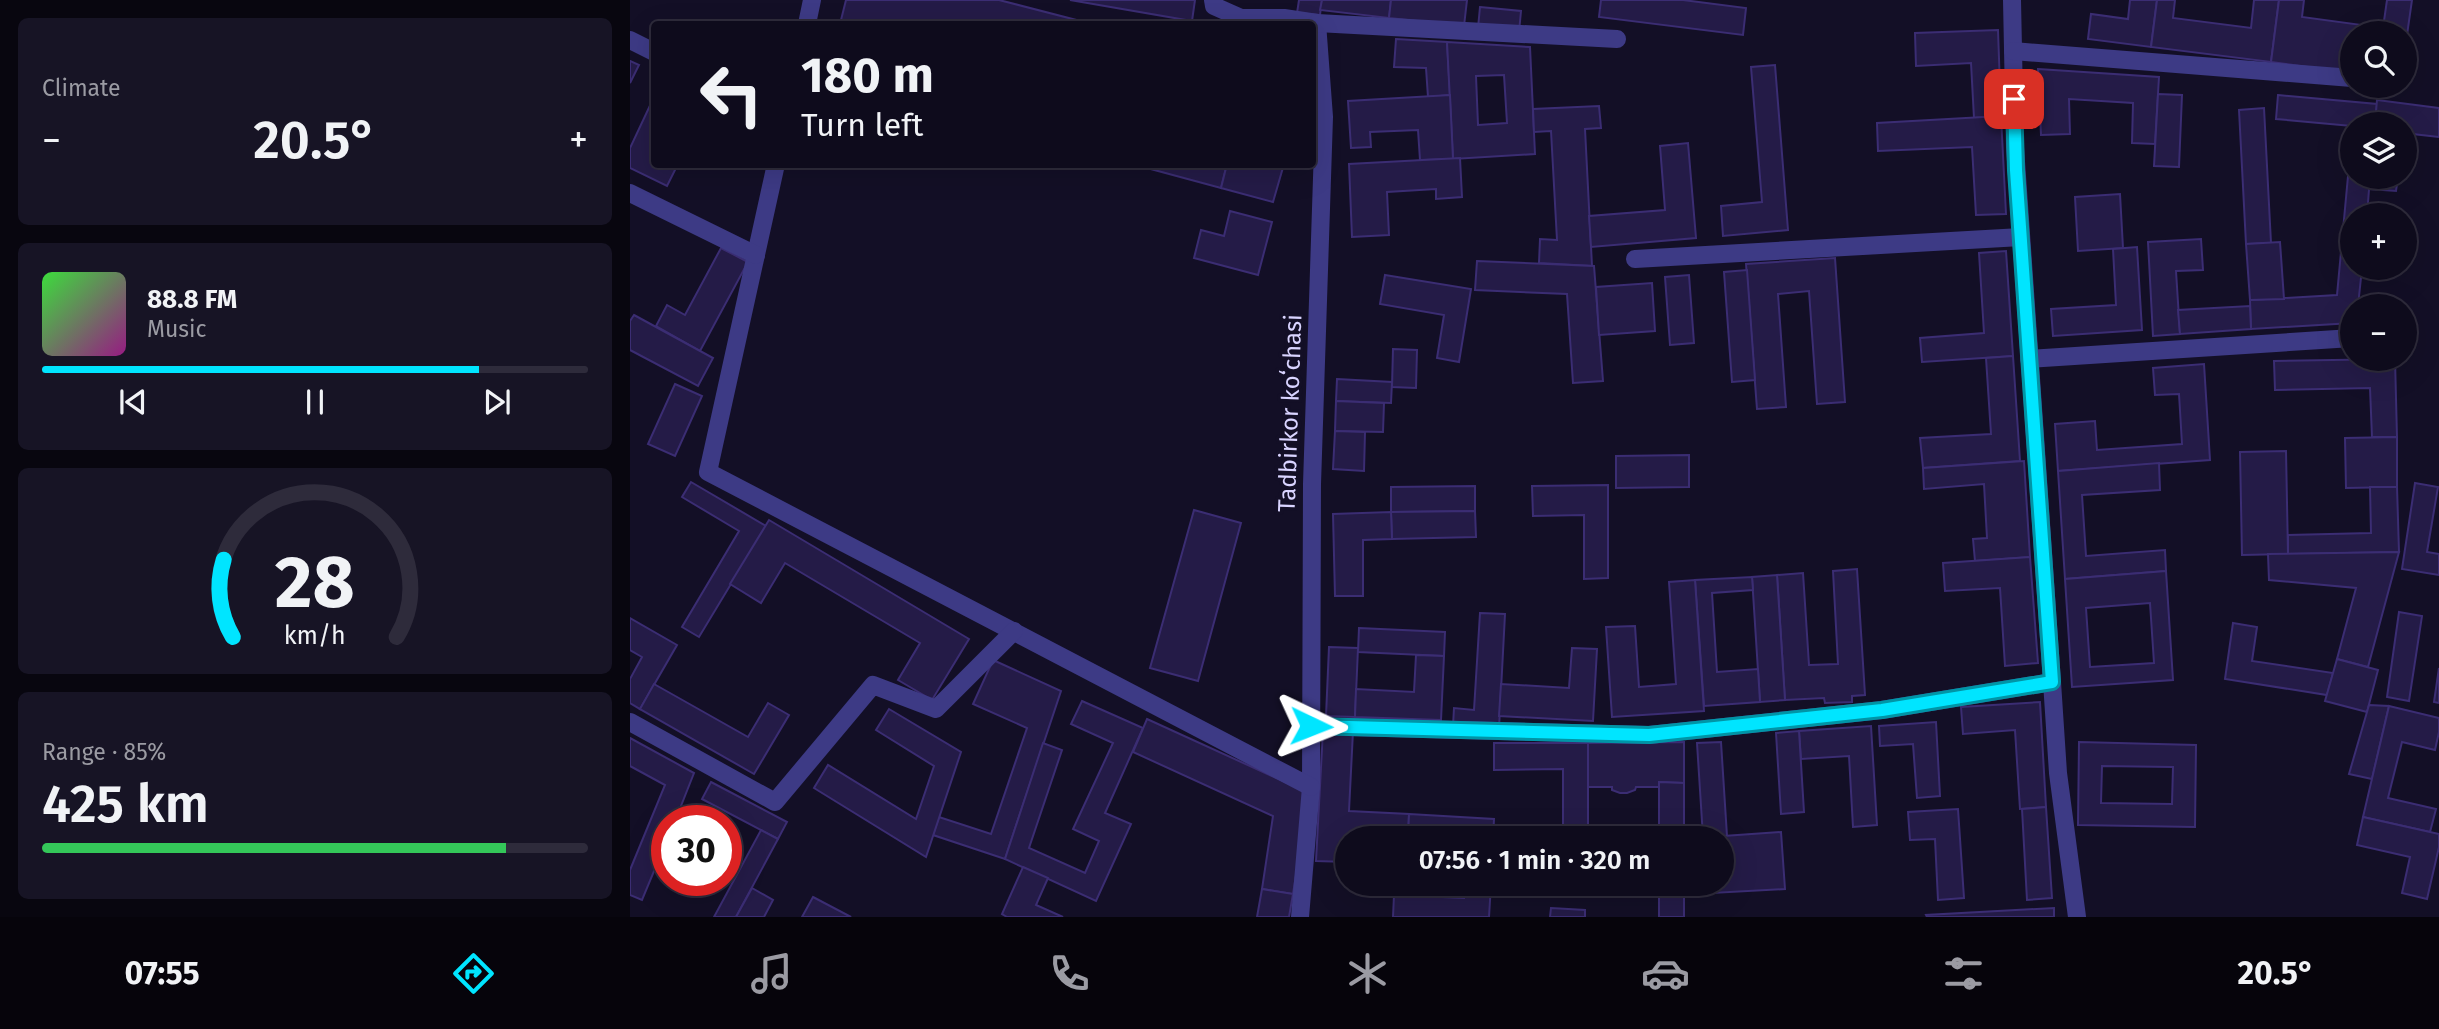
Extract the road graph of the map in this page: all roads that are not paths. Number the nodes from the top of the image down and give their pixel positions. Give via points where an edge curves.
1 (812, 0) edge
2 (1213, 0) edge
3 (2012, 0) edge
4 (808, 21) edge
5 (1304, 21) edge
6 (1317, 23) joint
7 (1617, 39) dead end
8 (630, 40) edge
9 (651, 50) edge
10 (2012, 51) junction
11 (2340, 77) edge
12 (775, 168) edge
13 (630, 193) edge
14 (2021, 237) junction
15 (756, 255) junction
16 (1635, 259) dead end
17 (2340, 339) edge
18 (2029, 359) junction
19 (1014, 631) junction
20 (2052, 682) junction
21 (630, 722) edge
22 (1311, 726) junction
23 (1311, 787) junction
24 (1300, 917) edge
25 (2077, 917) edge

1 - 4 street
2 - 5 street via 1214,6 1241,18
3 - 10 street
6 - 7 street
6 - 22 street, Tadbirkor koʻchasi via 1324,117 1312,484
8 - 9 street
10 - 11 street
10 - 14 street
12 - 15 street
13 - 15 street
14 - 16 street
14 - 18 street
15 - 19 street via 708,472
17 - 18 street
18 - 20 street
19 - 21 street via 936,709 873,685 775,802
19 - 23 street
20 - 22 street via 1882,710 1649,735
20 - 25 street via 2058,773
22 - 23 street, Tadbirkor koʻchasi
23 - 24 street, Tadbirkor koʻchasi

